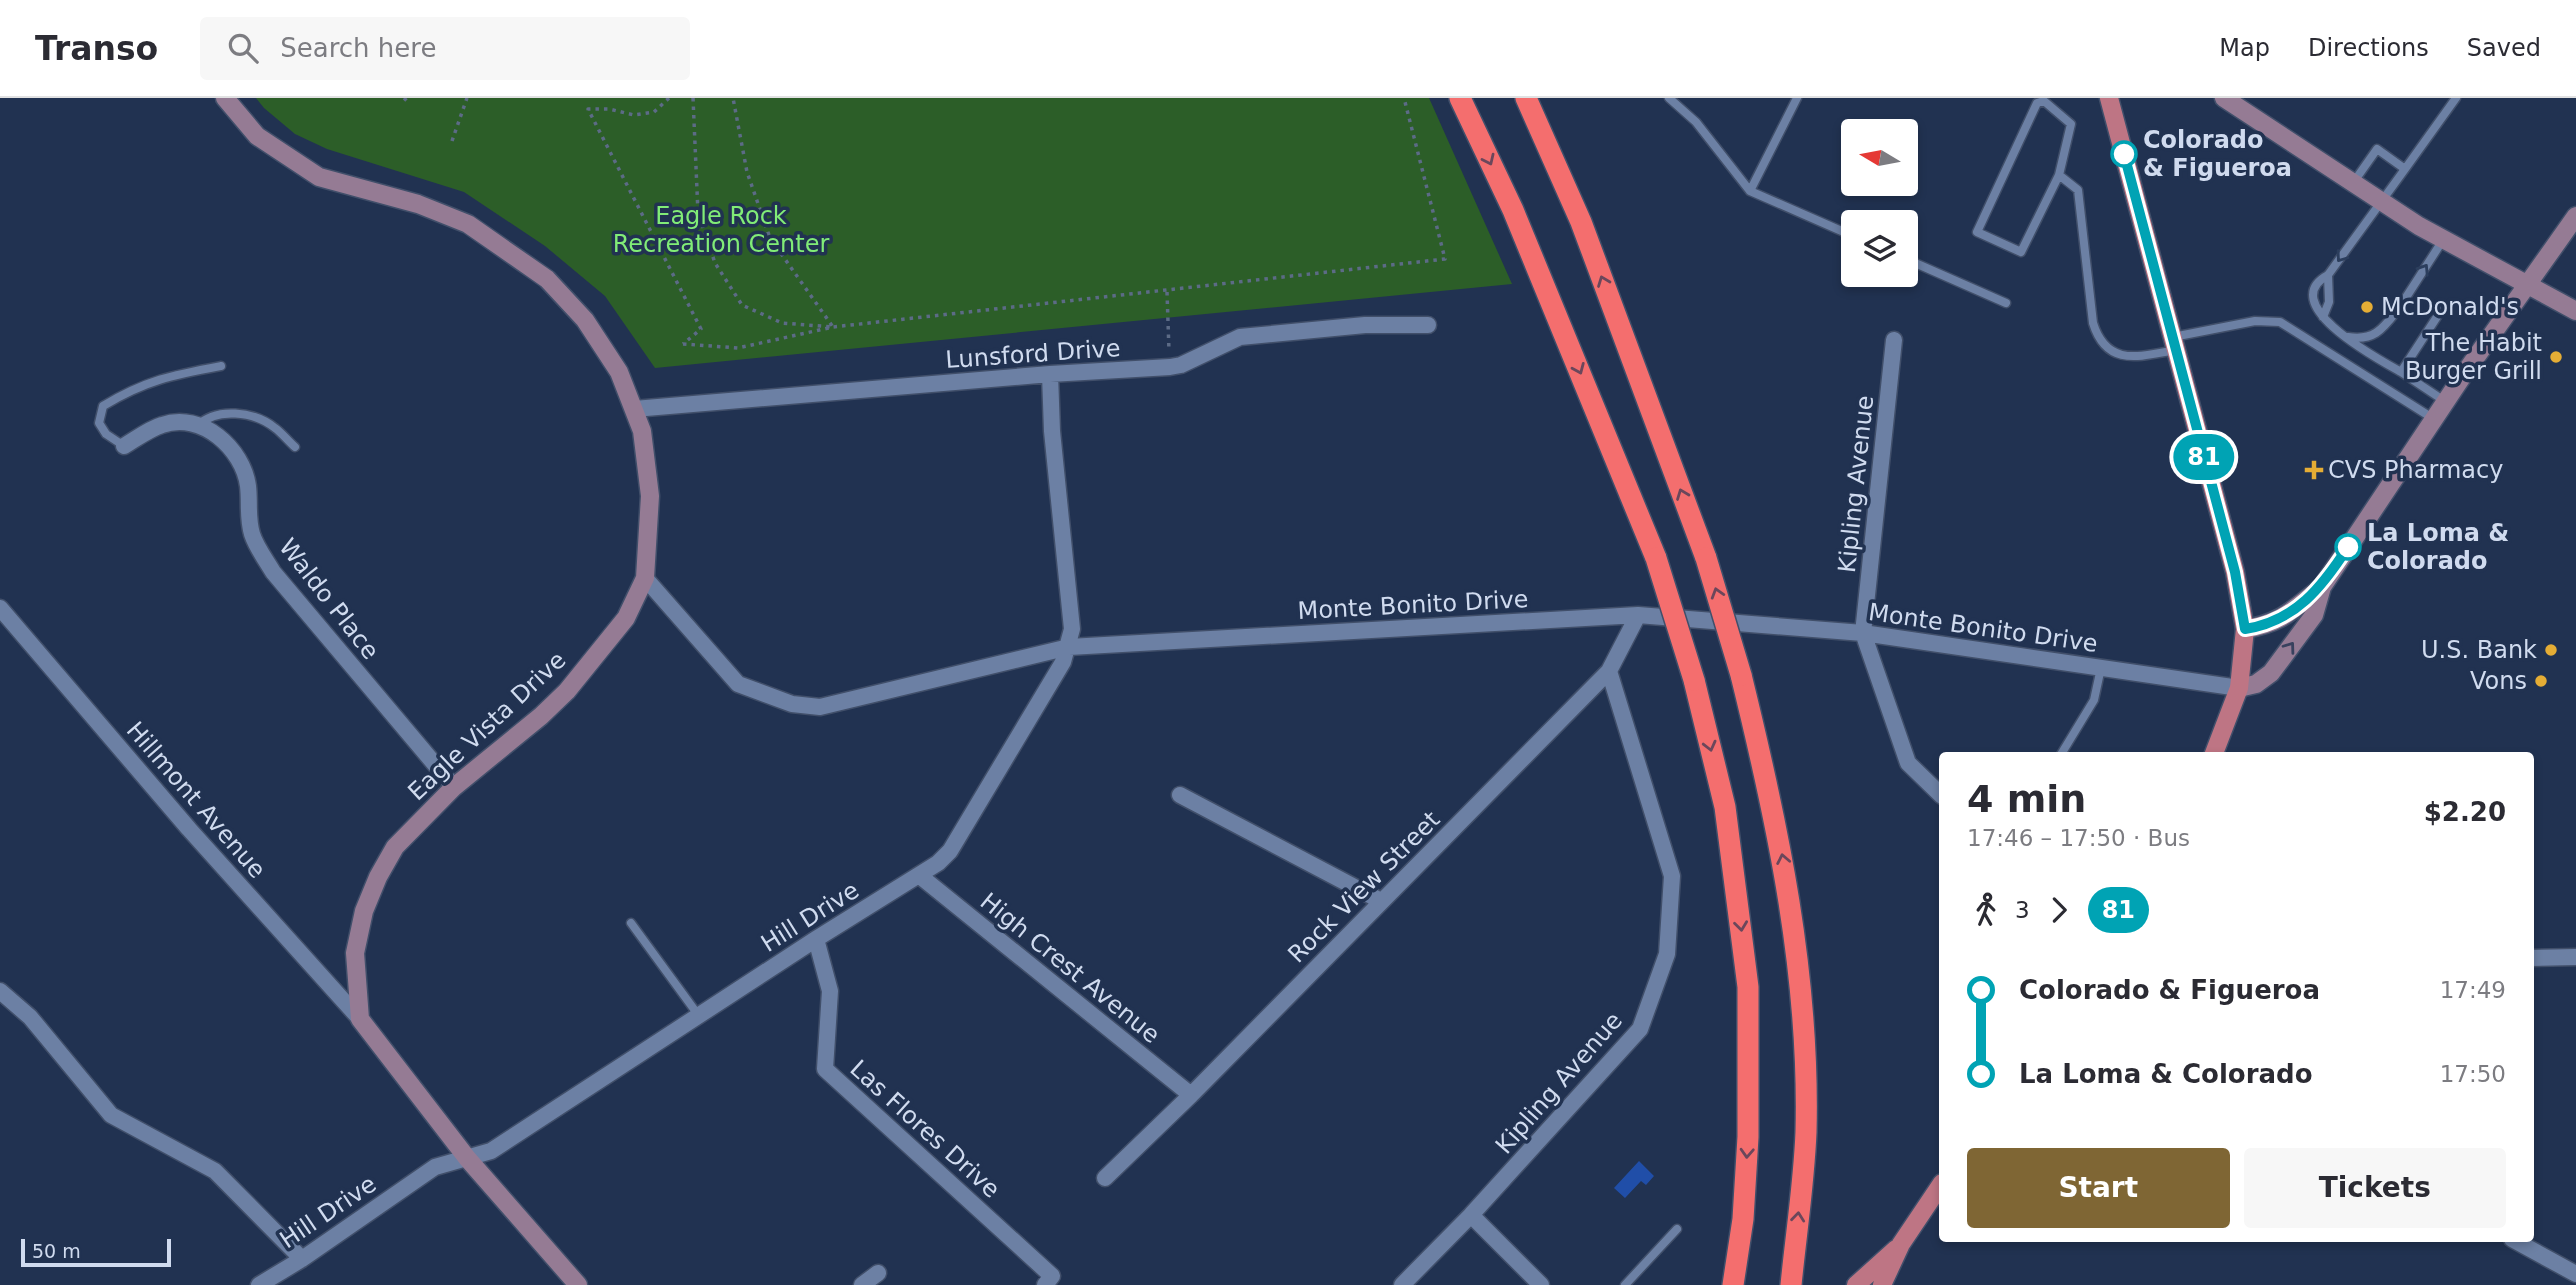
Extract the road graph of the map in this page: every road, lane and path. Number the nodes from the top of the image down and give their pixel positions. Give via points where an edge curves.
1 (225, 98) edge
2 (404, 98) edge
3 (467, 98) edge
4 (669, 98) edge
5 (693, 98) edge
6 (733, 98) edge
7 (1404, 98) edge
8 (1460, 98) edge
9 (1526, 98) edge
10 (1669, 98) edge
11 (1797, 98) edge
12 (2109, 98) edge
13 (2224, 98) edge
14 (2456, 98) edge
15 (409, 103) dead end
16 (452, 141) dead end
17 (2405, 169) junction
18 (2059, 175) junction
19 (2353, 183) junction
20 (1750, 191) junction
21 (2382, 202) junction
22 (2576, 216) edge
23 (1841, 231) edge
24 (2443, 240) junction
25 (1918, 264) edge
26 (2328, 275) junction
27 (2529, 286) junction
28 (1167, 292) junction
29 (2405, 299) dead end
30 (2006, 303) dead end
31 (2444, 306) dead end
32 (2576, 311) edge
33 (2396, 312) dead end
34 (2323, 317) junction
35 (1428, 325) dead end
36 (833, 327) junction
37 (2348, 337) junction
38 (1894, 340) dead end
39 (2174, 344) junction
40 (1169, 354) dead end
41 (221, 366) dead end
42 (2401, 372) junction
43 (1050, 374) junction
44 (2446, 402) junction
45 (634, 409) junction
46 (2434, 419) junction
47 (197, 427) junction
48 (124, 446) joint
49 (295, 447) dead end
50 (645, 578) junction
51 (2322, 587) junction
52 (0, 608) edge
53 (1638, 615) junction
54 (2245, 629) junction
55 (1863, 633) junction
56 (1069, 647) junction
57 (2101, 667) junction
58 (1609, 671) junction
59 (2239, 688) junction
60 (2062, 752) edge
61 (2215, 752) edge
62 (454, 788) junction
63 (1939, 793) edge
64 (1180, 795) dead end
65 (920, 876) junction
66 (1381, 901) junction
67 (631, 923) dead end
68 (816, 939) junction
69 (2576, 957) edge
70 (2534, 958) edge
71 (0, 991) edge
72 (699, 1016) junction
73 (359, 1019) junction
74 (1191, 1095) junction
75 (467, 1158) junction
76 (1105, 1178) dead end
77 (1939, 1187) edge
78 (1471, 1215) junction
79 (1677, 1229) dead end
80 (2517, 1242) edge
81 (1901, 1244) junction
82 (302, 1259) junction
83 (878, 1273) dead end
84 (2576, 1274) edge
85 (260, 1285) edge
86 (578, 1285) edge
87 (862, 1285) edge
88 (1045, 1285) edge
89 (1402, 1285) edge
90 (1541, 1285) edge
91 (1625, 1285) edge
92 (1733, 1285) edge
93 (1791, 1285) edge
94 (1856, 1285) edge
95 (1882, 1285) edge

1 - 45 street, Eagle Vista Drive via 257,136 319,177 418,204 468,224 547,279 585,320 620,372
2 - 15 path
3 - 16 path
4 - 36 path via 654,112 634,115 588,109 701,329 683,344 738,348
5 - 36 path via 698,213 715,263 742,305 782,323
6 - 36 path via 747,172 771,238
7 - 28 path via 1445,259
8 -> 92 highway, bridge via 1513,210 1656,558 1694,680 1725,807 1748,987 1748,1137
93 -> 9 highway, bridge via 1806,1133 1805,1054 1787,879 1768,784 1706,558 1581,222
10 - 20 lane via 1696,122
11 - 20 lane
12 - 39 main road
13 - 19 street
14 - 17 lane
17 - 19 lane via 2377,149
17 - 21 lane
18 - 18 lane via 2071,124 2044,101 2037,103 1977,232 2021,252
18 - 39 lane via 2078,190 2098,339 2111,351 2130,357
19 - 21 street
20 - 23 lane
21 - 24 street
21 -> 26 lane
22 - 27 street
24 - 27 street
29 -> 24 lane
25 - 30 lane
26 - 34 lane via 2329,302
26 - 34 lane via 2320,280 2313,297
27 - 32 street
27 - 44 street
28 - 36 path
28 - 40 path
31 - 42 lane
33 - 37 lane via 2379,333
34 - 37 lane
35 - 43 street, Lunsford Drive via 1240,337 1181,365
37 - 42 lane
38 - 55 street, Kipling Avenue
39 - 46 lane via 2255,321 2280,322
39 - 54 main road via 2235,572
41 - 48 lane via 166,376 103,406 99,423
42 - 44 lane
43 - 45 street, Lunsford Drive
43 - 56 street, Hill Drive via 1072,629
44 - 46 street
45 - 50 street, Eagle Vista Drive via 642,431 650,496
46 - 51 street
47 - 48 street, Waldo Place via 163,424
47 - 49 lane via 206,418 226,413 254,418 273,426
47 - 62 street, Waldo Place via 210,430 231,446 241,463 247,485 247,518 273,572
50 - 56 street, Monte Bonito Drive via 738,684 792,704 820,707
50 - 62 street, Eagle Vista Drive via 626,618 567,691
51 - 54 street via 2283,618
59 -> 51 street via 2256,684 2271,673 2314,615
52 - 73 street, Hillmont Avenue
53 - 55 street, Monte Bonito Drive
53 - 56 street, Monte Bonito Drive
53 - 58 street, Rock View Street
54 - 59 main road
55 - 57 street, Monte Bonito Drive
55 - 63 street via 1908,763
56 - 65 street, Hill Drive via 950,851
57 - 59 street, Monte Bonito Drive
57 - 60 lane via 2094,700
58 - 66 street, Rock View Street
58 - 78 street, Kipling Avenue via 1672,876 1667,954 1640,1029
59 - 61 main road
62 - 73 street, Eagle Vista Drive via 395,847 364,911 355,953
64 - 66 street
65 - 68 street, Hill Drive
65 - 74 street, High Crest Avenue
66 - 74 street, Rock View Street
67 - 72 lane
68 - 72 street, Hill Drive
68 - 88 street, Las Flores Drive via 830,991 825,1069 1052,1276
69 - 70 street
71 - 82 street via 30,1017 111,1115 215,1171
72 - 75 street, Hill Drive via 491,1151
73 - 75 street
74 - 76 street, Rock View Street
75 - 82 street, Hill Drive via 435,1167
75 - 86 street
77 - 81 main road
78 - 89 street, Kipling Avenue
78 - 90 street
79 - 91 lane
80 - 84 street
81 - 94 main road
81 - 95 main road
82 - 85 street, Hill Drive
83 - 87 street

